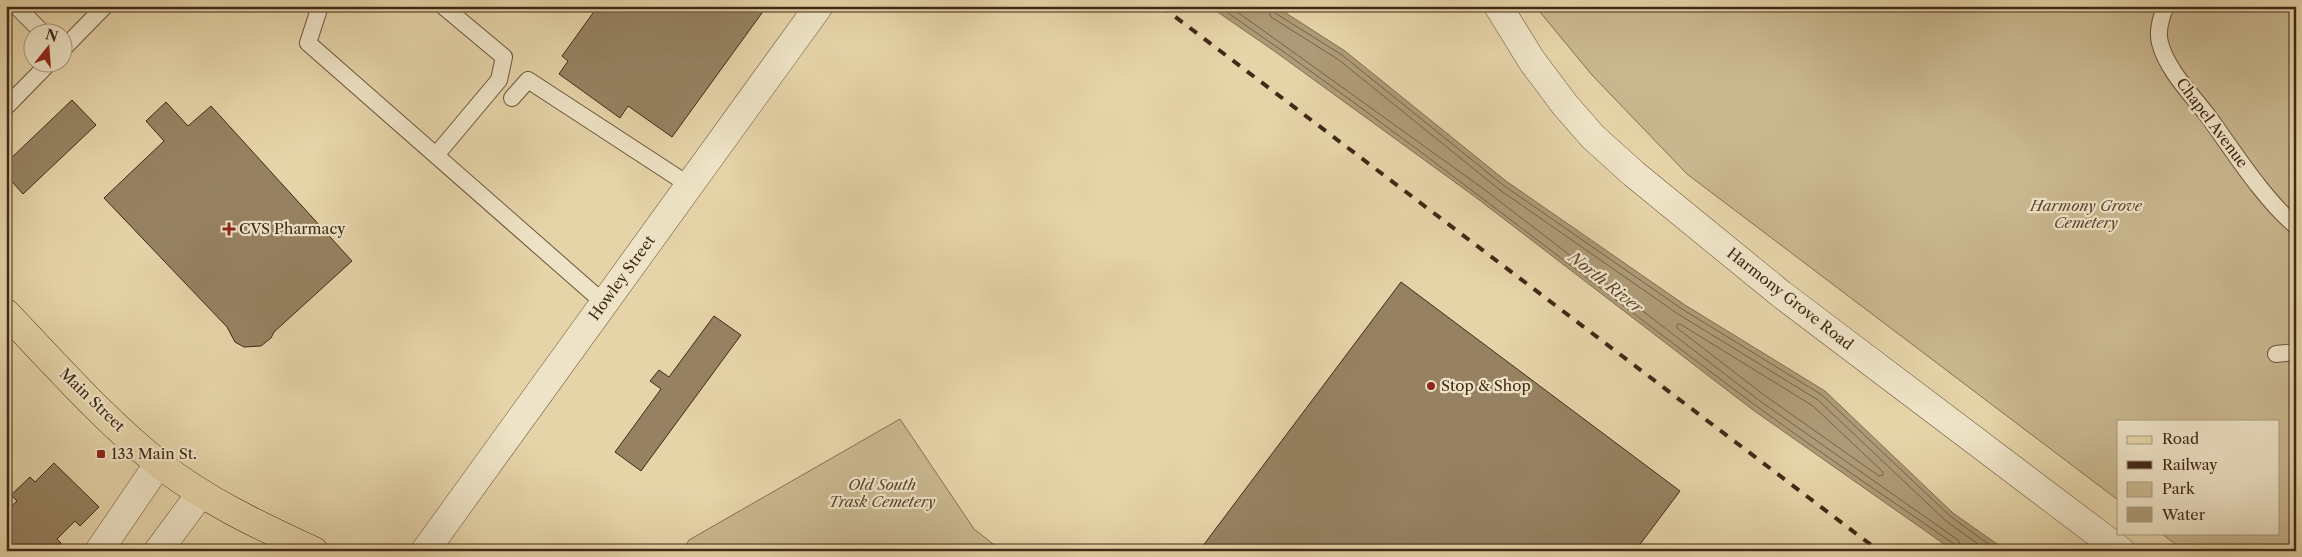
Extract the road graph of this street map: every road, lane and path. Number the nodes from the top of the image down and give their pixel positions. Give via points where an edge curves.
1 (16, 6) edge
2 (320, 6) edge
3 (443, 6) edge
4 (819, 6) edge
5 (1498, 6) edge
6 (2166, 6) edge
7 (104, 7) edge
8 (32, 22) edge
9 (72, 40) edge
10 (40, 72) edge
11 (512, 98) dead end
12 (6, 107) edge
13 (437, 154) junction
14 (689, 186) junction
15 (2296, 226) edge
16 (604, 303) junction
17 (6, 313) edge
18 (2296, 352) edge
19 (2276, 354) dead end
20 (159, 463) junction
21 (202, 493) junction
22 (99, 551) edge
23 (158, 551) edge
24 (314, 551) edge
25 (425, 551) edge
26 (2121, 551) edge

1 - 8 lane
2 - 13 lane via 308,43
3 - 13 lane via 504,57 499,80
4 - 14 street, Howley Street
5 - 26 street, Harmony Grove Road via 1532,62 1565,105 1594,138 1634,174 1781,294
6 - 15 lane, Chapel Avenue via 2160,20 2160,43 2173,70 2249,172
7 - 9 lane
10 - 12 lane
11 - 14 lane via 528,80
13 - 16 lane
14 - 16 street, Howley Street
16 - 25 street, Howley Street
17 - 20 main road, Main Street via 104,413
18 - 19 lane
20 - 21 main road, Main Street
20 - 22 street
21 - 23 street
21 - 24 main road, Main Street via 253,523

